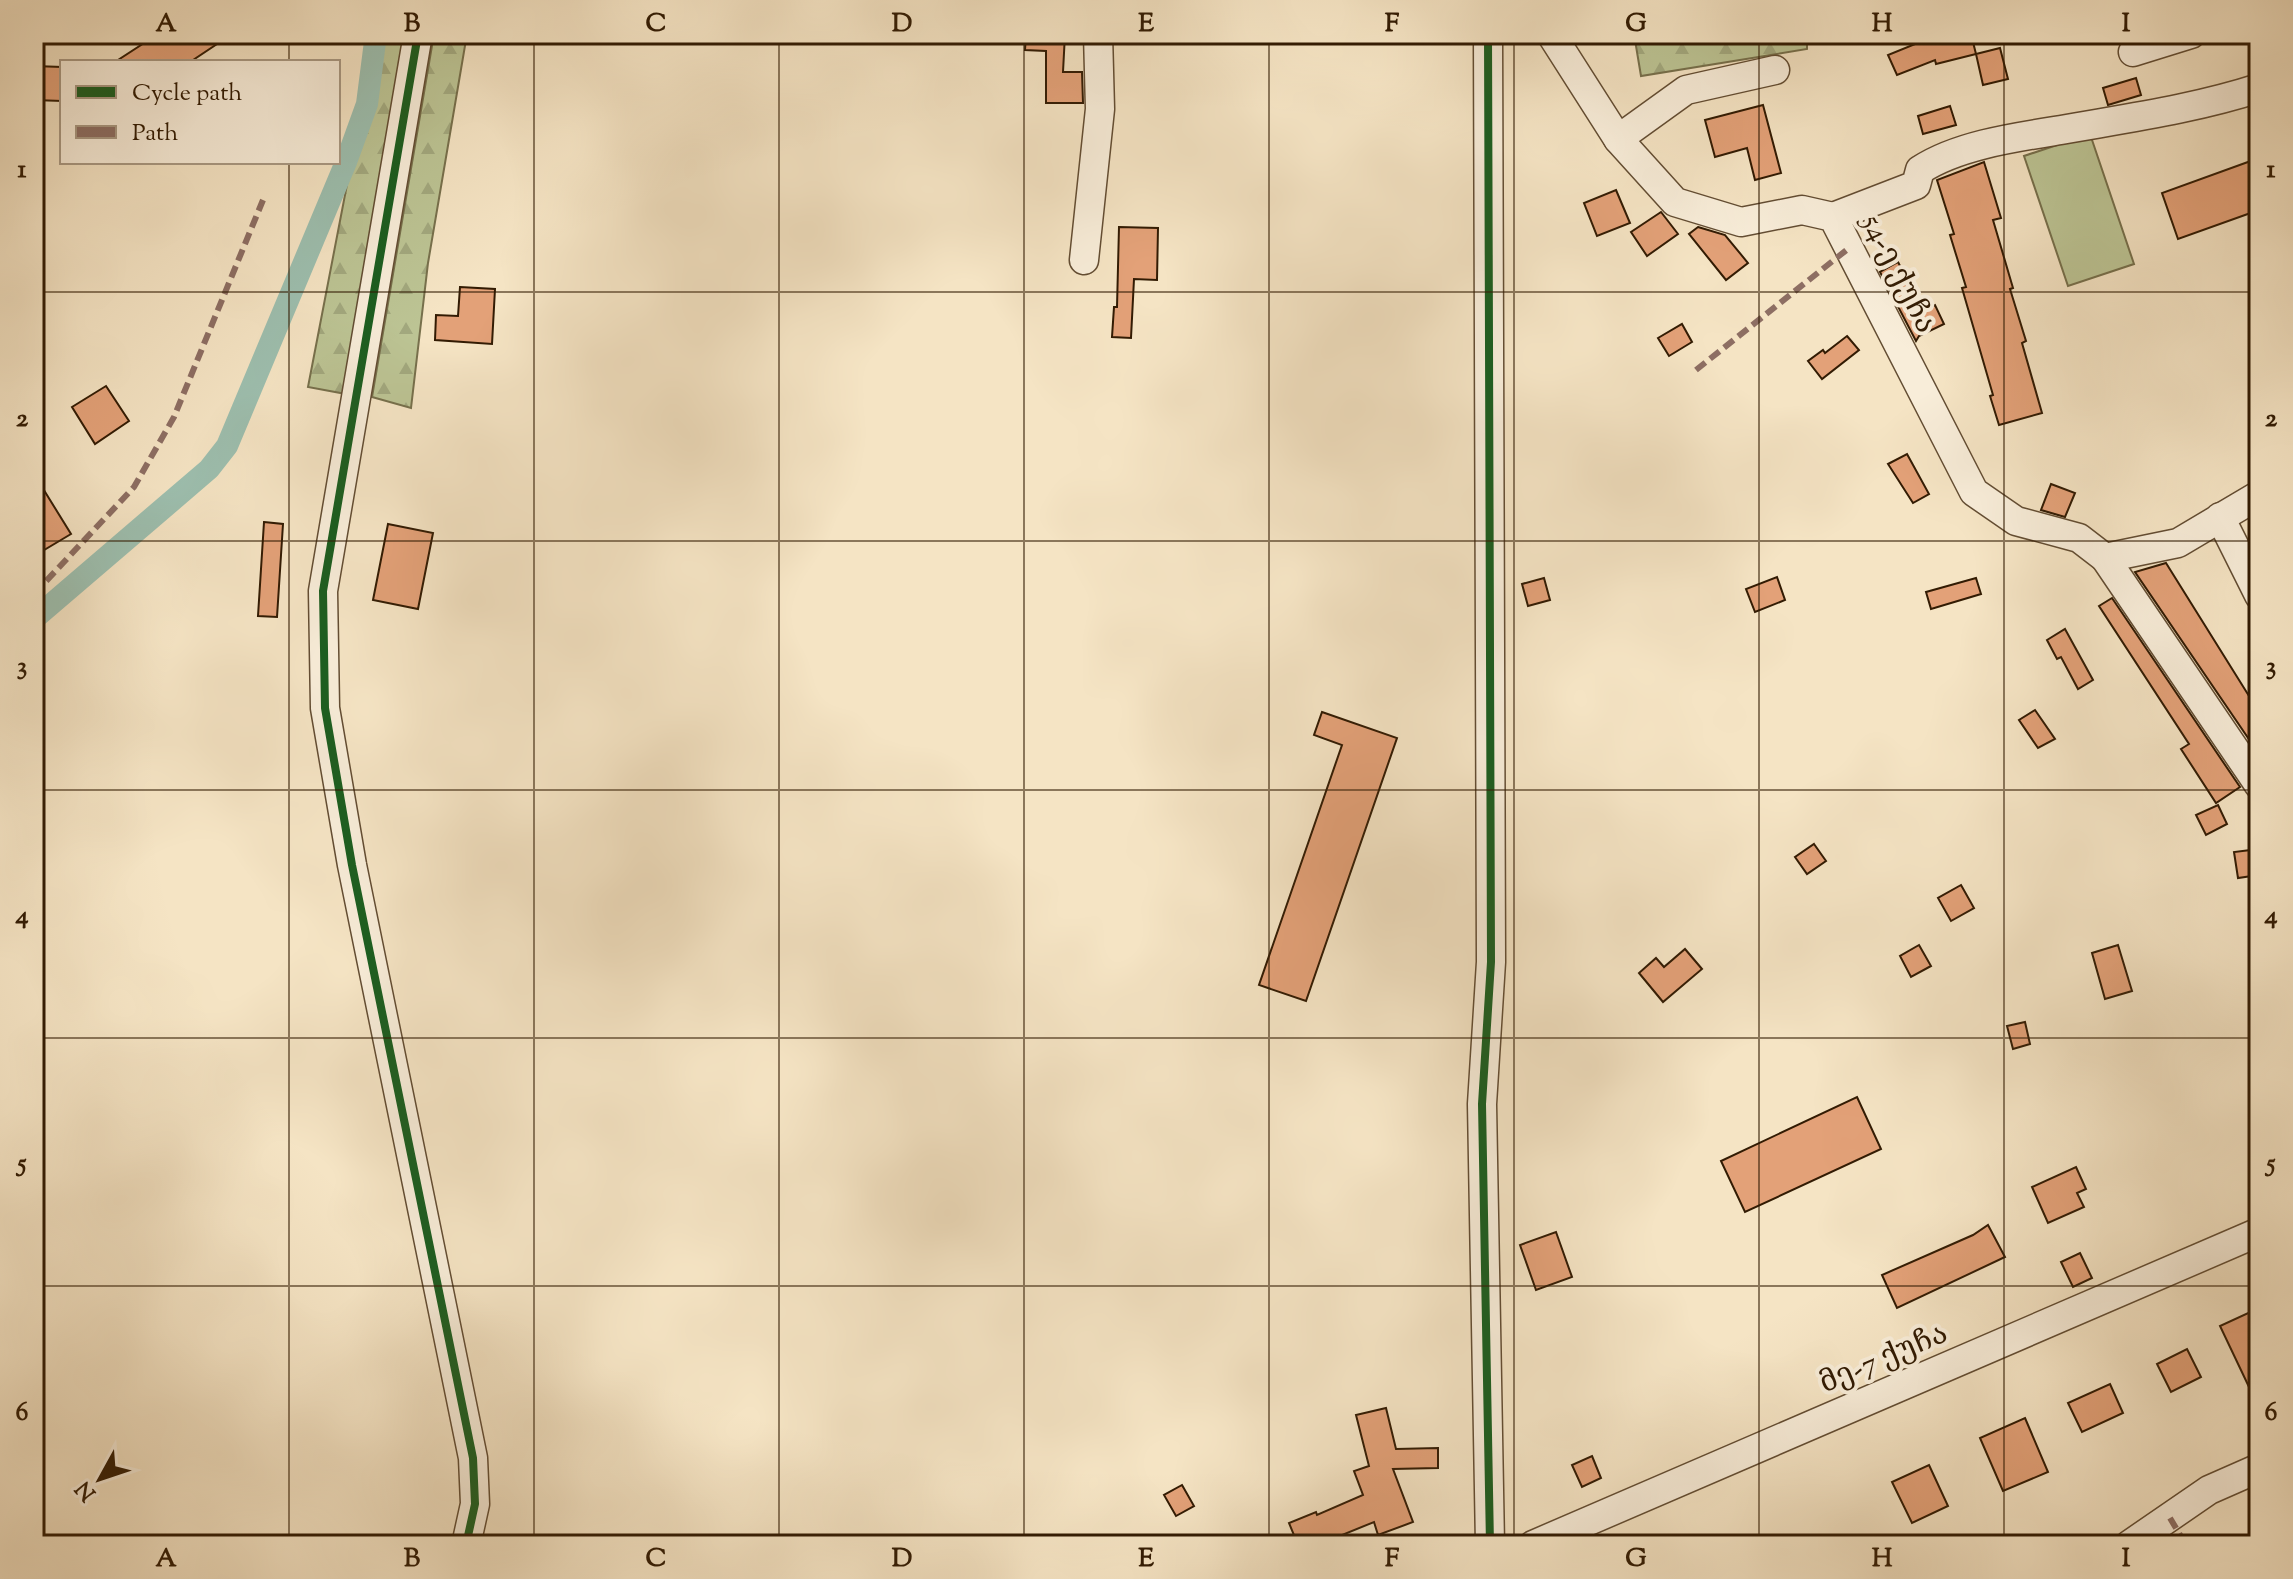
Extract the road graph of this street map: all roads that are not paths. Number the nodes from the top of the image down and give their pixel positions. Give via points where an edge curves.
1 (418, 34) edge
2 (1098, 34) edge
3 (1488, 34) edge
4 (1551, 34) edge
5 (2191, 34) edge
6 (2133, 52) dead end
7 (1775, 70) dead end
8 (2259, 88) edge
9 (1618, 139) junction
10 (1833, 217) junction
11 (1084, 260) dead end
12 (2259, 495) edge
13 (2220, 517) junction
14 (2105, 558) junction
15 (2259, 595) edge
16 (2259, 785) edge
17 (2259, 1232) edge
18 (2259, 1468) edge
19 (466, 1545) edge
20 (1490, 1545) edge
21 (1533, 1545) edge
22 (2129, 1545) edge

1 - 19 street via 323,591 325,708 473,1458 475,1504
2 - 11 street via 1100,109
3 - 20 street via 1491,962 1482,1104
4 - 9 street, 54-ე ქუჩა
5 - 6 street
7 - 9 street via 1686,90
8 - 10 street via 2211,103 2012,138 1936,160 1920,170 1916,185
9 - 10 street, 54-ე ქუჩა via 1675,202 1741,222 1802,210
10 - 14 street, 54-ე ქუჩა via 1974,492 2016,521 2079,538
12 - 13 street
13 - 14 street via 2178,543
13 - 15 street
14 - 16 street
17 - 21 street, მე-7 ქუჩა
18 - 22 street via 2209,1490

